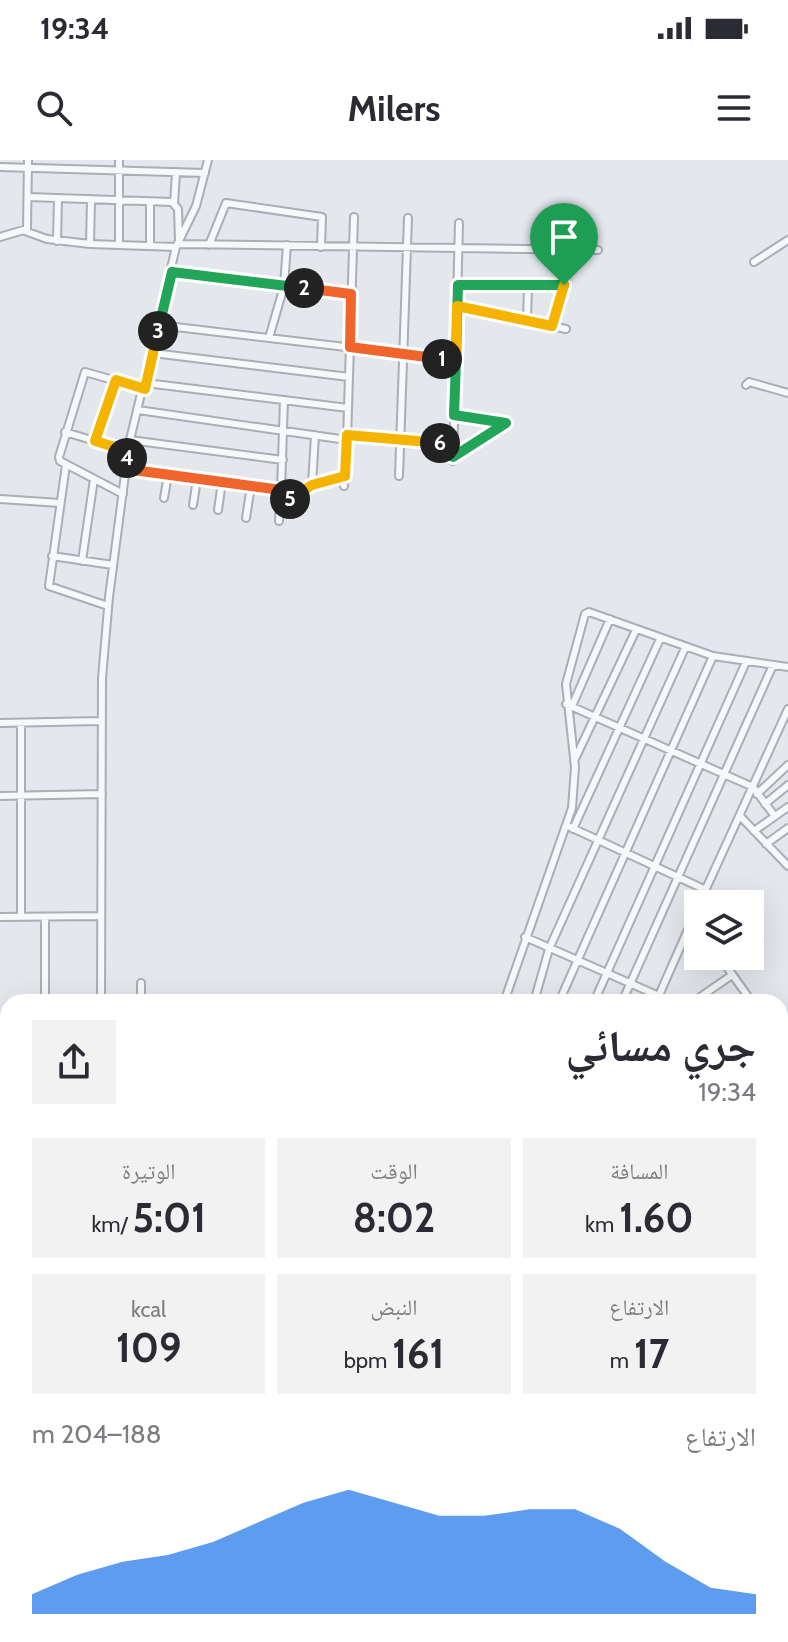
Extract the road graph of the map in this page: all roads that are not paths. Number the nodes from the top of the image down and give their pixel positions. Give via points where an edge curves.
1 (119, 160) edge
2 (208, 160) edge
3 (28, 164) edge
4 (0, 167) edge
5 (118, 169) junction
6 (176, 172) junction
7 (205, 173) junction
8 (28, 197) junction
9 (58, 198) junction
10 (91, 200) junction
11 (118, 201) junction
12 (150, 202) junction
13 (174, 204) junction
14 (354, 217) dead end
15 (408, 218) dead end
16 (459, 223) dead end
17 (579, 229) dead end
18 (25, 231) junction
19 (0, 237) edge
20 (788, 240) edge
21 (57, 241) junction
22 (90, 244) junction
23 (178, 244) junction
24 (119, 245) junction
25 (209, 245) junction
26 (287, 245) junction
27 (150, 246) junction
28 (321, 247) junction
29 (353, 247) junction
30 (407, 248) junction
31 (459, 248) junction
32 (573, 250) junction
33 (598, 250) dead end
34 (754, 262) dead end
35 (172, 272) junction
36 (458, 285) junction
37 (528, 285) junction
38 (564, 285) junction
39 (284, 286) junction
40 (351, 294) junction
41 (457, 306) junction
42 (527, 321) junction
43 (159, 325) junction
44 (552, 326) junction
45 (566, 329) dead end
46 (269, 338) junction
47 (350, 347) junction
48 (153, 353) junction
49 (403, 354) junction
50 (456, 360) junction
51 (349, 377) junction
52 (116, 380) junction
53 (746, 385) dead end
54 (145, 386) junction
55 (788, 393) edge
56 (284, 400) junction
57 (348, 408) junction
58 (138, 410) junction
59 (454, 415) junction
60 (283, 431) junction
61 (65, 432) junction
62 (315, 435) junction
63 (347, 438) junction
64 (130, 440) junction
65 (400, 440) junction
66 (95, 441) junction
67 (453, 445) junction
68 (128, 451) junction
69 (283, 460) junction
70 (66, 465) junction
71 (126, 469) junction
72 (168, 475) junction
73 (345, 476) junction
74 (399, 476) dead end
75 (94, 479) junction
76 (197, 479) junction
77 (222, 482) junction
78 (312, 485) junction
79 (251, 486) junction
80 (344, 486) dead end
81 (281, 490) junction
82 (123, 494) junction
83 (164, 498) dead end
84 (0, 499) edge
85 (60, 503) junction
86 (193, 505) dead end
87 (281, 505) junction
88 (218, 510) dead end
89 (246, 518) dead end
90 (279, 521) dead end
91 (52, 556) junction
92 (82, 561) junction
93 (113, 565) junction
94 (108, 606) junction
95 (610, 619) junction
96 (636, 630) junction
97 (660, 639) junction
98 (685, 648) junction
99 (713, 656) junction
100 (746, 662) junction
101 (773, 665) junction
102 (788, 667) edge
103 (569, 705) junction
104 (788, 709) edge
105 (597, 717) junction
106 (101, 721) junction
107 (0, 723) edge
108 (21, 723) junction
109 (785, 725) edge
110 (621, 727) junction
111 (644, 739) junction
112 (673, 751) junction
113 (574, 761) junction
114 (702, 764) junction
115 (788, 765) edge
116 (725, 775) junction
117 (788, 785) edge
118 (755, 791) junction
119 (102, 794) junction
120 (20, 795) junction
121 (0, 796) edge
122 (765, 804) junction
123 (788, 807) edge
124 (774, 815) junction
125 (740, 816) junction
126 (570, 827) junction
127 (788, 828) edge
128 (754, 831) junction
129 (599, 842) junction
130 (766, 844) junction
131 (788, 852) edge
132 (626, 856) junction
133 (779, 858) junction
134 (788, 866) edge
135 (656, 869) junction
136 (679, 878) junction
137 (706, 890) joint
138 (101, 916) junction
139 (0, 917) edge
140 (21, 917) junction
141 (45, 917) junction
142 (525, 937) junction
143 (684, 938) edge
144 (549, 949) junction
145 (577, 961) junction
146 (729, 970) edge
147 (606, 974) junction
148 (732, 975) junction
149 (141, 983) dead end
150 (630, 984) junction
151 (45, 994) edge
152 (101, 994) edge
153 (141, 994) edge
154 (507, 994) edge
155 (536, 994) edge
156 (563, 994) edge
157 (597, 994) edge
158 (626, 994) edge
159 (649, 994) edge
160 (660, 994) edge
161 (711, 994) edge
162 (746, 994) edge
163 (0, 1368) edge
164 (0, 1387) edge

1 - 5 street
2 - 7 street
3 - 4 street
3 - 5 street
3 - 8 street
5 - 6 street
5 - 11 street
6 - 7 street
6 - 13 street
7 - 23 street
8 - 9 street
8 - 18 street
9 - 10 street
9 - 21 street
10 - 11 street
10 - 22 street
11 - 12 street
11 - 24 street
12 - 13 street
12 - 27 street
13 - 23 street
14 - 29 street
15 - 30 street
16 - 31 street
17 - 32 street
18 - 19 street
18 - 21 street
20 - 34 street
21 - 22 street
22 - 24 street
23 - 25 street
23 - 27 street
23 - 35 street
24 - 27 street
25 - 26 street
25 - 28 street via 226,203 322,217
26 - 28 street
26 - 39 street
28 - 29 street
29 - 30 street
29 - 40 street
30 - 31 street
30 - 49 street
31 - 32 street
31 - 36 street
32 - 33 street
32 - 38 street
35 - 39 street
35 - 43 street
36 - 37 street
36 - 41 street
37 - 38 street
37 - 42 street
38 - 44 street
39 - 40 street
39 - 46 street
40 - 47 street
41 - 42 street
41 - 50 street
42 - 44 street
43 - 46 street
43 - 48 street
44 - 45 street
46 - 47 street
47 - 49 street
47 - 51 street
48 - 51 street
48 - 54 street
49 - 50 street
49 - 65 street
50 - 59 street
51 - 57 street
52 - 54 street
52 - 61 street via 85,372
52 - 66 street
53 - 55 street
54 - 56 street
54 - 58 street
56 - 57 street
56 - 60 street
57 - 63 street
58 - 60 street
58 - 64 street
59 - 67 street
59 - 67 street via 506,423 453,459
60 - 62 street
60 - 69 street
61 - 66 street
61 - 70 street via 59,459
62 - 63 street
62 - 78 street
63 - 65 street
63 - 73 street
64 - 68 street
64 - 69 street
65 - 67 street
65 - 74 street
66 - 68 street
68 - 71 street
69 - 81 street
70 - 75 street
70 - 85 street
71 - 72 street
71 - 82 street
72 - 76 street
72 - 83 street
73 - 78 street
73 - 80 street
75 - 82 street
75 - 92 street
76 - 77 street
76 - 86 street
77 - 79 street
77 - 88 street
78 - 87 street
79 - 81 street
79 - 89 street
81 - 87 street
82 - 93 street
84 - 85 street
85 - 91 street
87 - 90 street
91 - 92 street
91 - 94 street via 51,587
92 - 93 street
93 - 94 street
94 - 106 street
95 - 96 street
95 - 103 street
95 - 103 street via 585,614 566,684
96 - 97 street
96 - 105 street
97 - 98 street
97 - 110 street
98 - 99 street
98 - 111 street
99 - 100 street
99 - 112 street
100 - 101 street
100 - 114 street
101 - 102 street
101 - 116 street
103 - 105 street
103 - 113 street
104 - 109 street
105 - 110 street
105 - 113 street
106 - 108 street
106 - 119 street
107 - 108 street
108 - 120 street
109 - 118 street
110 - 111 street
110 - 126 street
111 - 112 street
111 - 129 street
112 - 114 street
112 - 132 street
113 - 126 street
114 - 116 street
114 - 135 street
115 - 118 street
116 - 118 street
116 - 136 street
117 - 122 street
118 - 122 street
118 - 125 street
119 - 120 street
119 - 138 street
120 - 121 street
120 - 140 street
122 - 124 street
123 - 124 street
124 - 128 street
125 - 128 street
125 - 137 street
126 - 129 street
126 - 142 street
127 - 130 street
128 - 130 street
129 - 132 street
129 - 144 street
130 - 133 street
131 - 133 street
132 - 135 street
132 - 145 street
133 - 134 street
135 - 136 street
135 - 147 street
136 - 137 street
136 - 150 street
138 - 141 street
138 - 152 street
139 - 140 street
140 - 141 street
141 - 151 street
142 - 144 street
142 - 154 street
143 - 160 street
144 - 145 street
144 - 155 street
145 - 147 street
145 - 156 street
146 - 148 street
147 - 150 street
147 - 157 street
148 - 161 street
148 - 162 street
149 - 153 street
150 - 158 street
150 - 159 street
163 - 164 street

